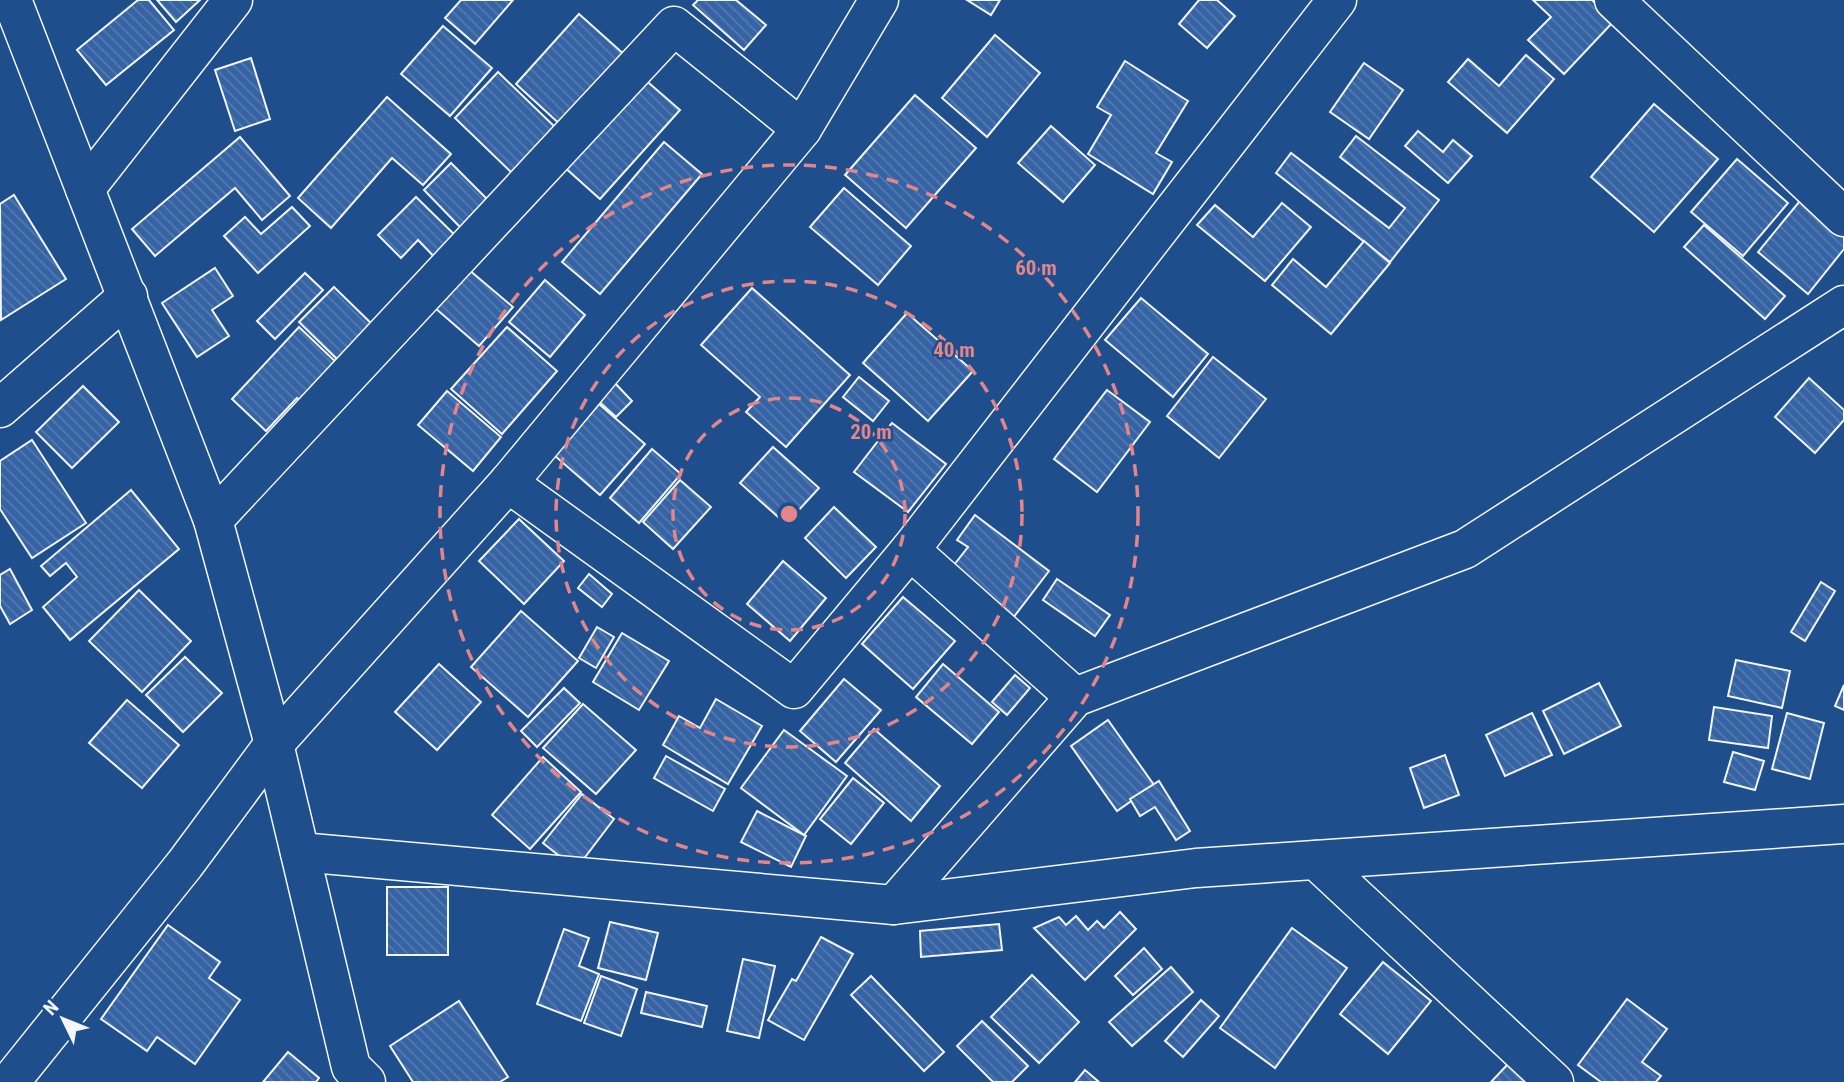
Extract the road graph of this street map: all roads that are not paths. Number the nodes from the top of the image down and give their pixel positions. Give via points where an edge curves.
1 (12, 0) edge
2 (233, 0) edge
3 (879, 0) edge
4 (1337, 0) edge
5 (1614, 0) edge
6 (802, 129) junction
7 (85, 189) junction
8 (1844, 217) edge
9 (128, 296) junction
10 (1839, 314) edge
11 (0, 408) edge
12 (508, 483) junction
13 (213, 520) junction
14 (910, 550) junction
15 (1074, 697) junction
16 (274, 744) junction
17 (1844, 824) edge
18 (300, 852) junction
19 (1316, 860) junction
20 (894, 905) junction
21 (10, 1082) edge
22 (366, 1082) edge
23 (1554, 1082) edge

1 - 7 street
2 - 7 street
3 - 6 street
4 - 14 street
5 - 8 street
6 - 12 street
6 - 13 street via 674,26
7 - 9 street
9 - 11 street
9 - 13 street
10 - 15 street via 1465,550
12 - 14 street via 794,689
12 - 16 street
13 - 16 street
14 - 15 street
15 - 20 street
16 - 18 street
16 - 21 street via 185,864
17 - 19 street
18 - 20 street
18 - 22 street via 351,1067
19 - 20 street via 1196,868
19 - 23 street

